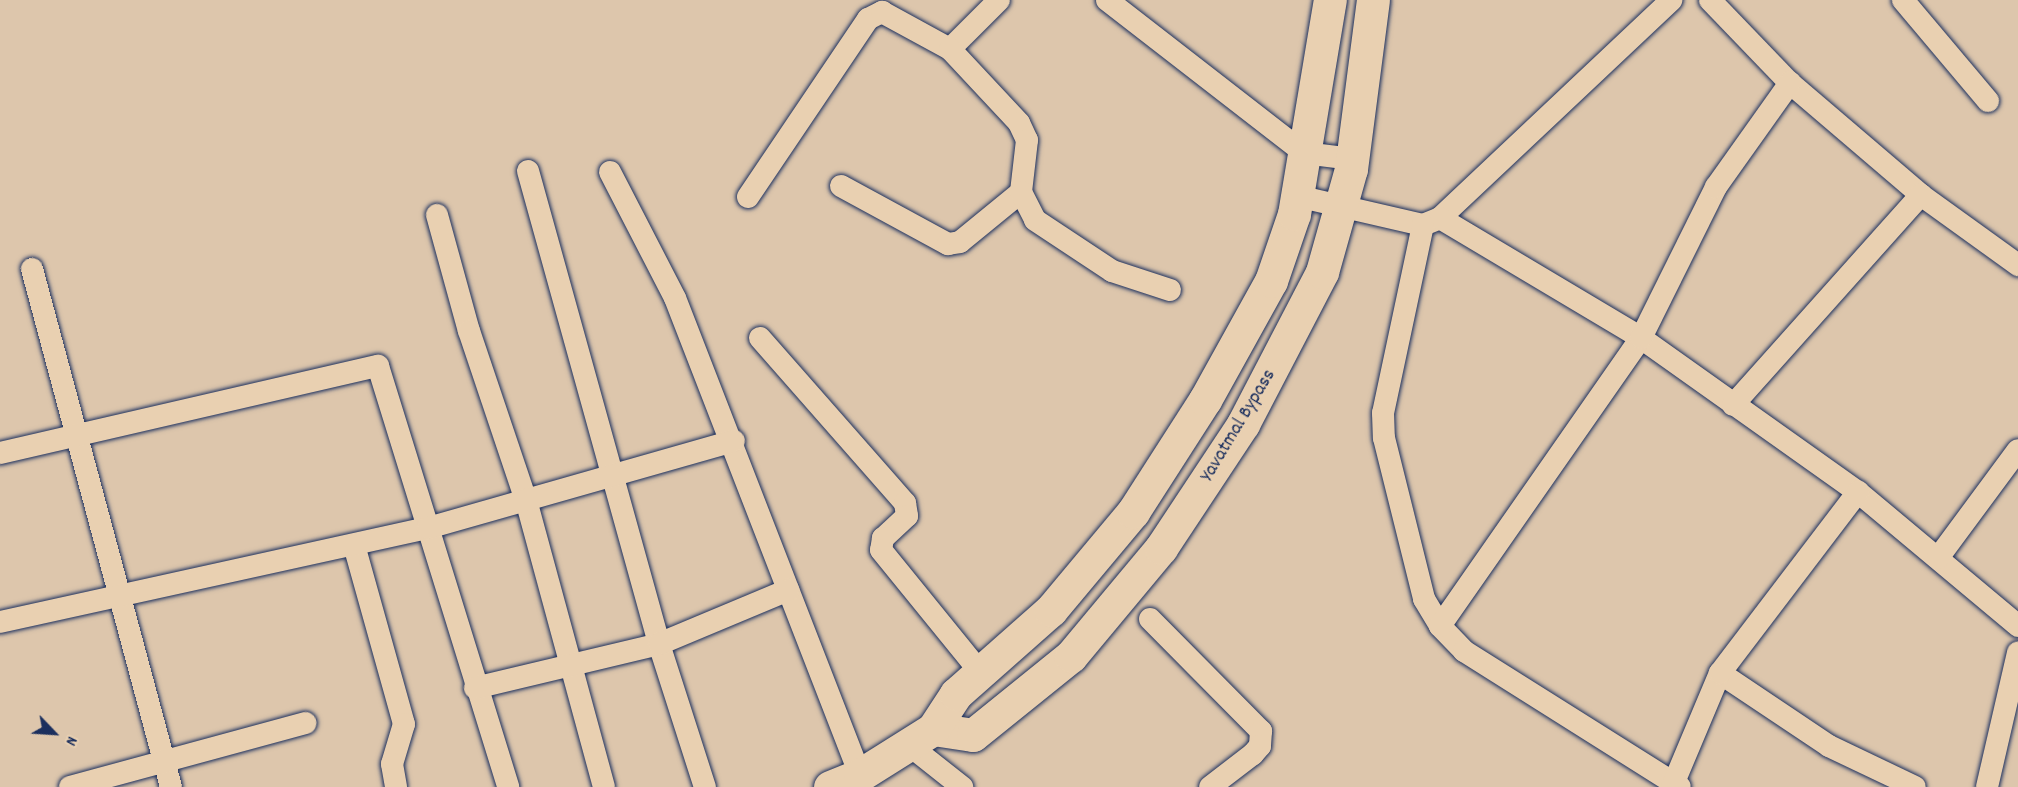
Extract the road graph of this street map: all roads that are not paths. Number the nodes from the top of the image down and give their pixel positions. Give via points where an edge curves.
1 (999, 0) edge
2 (1107, 0) edge
3 (1330, 0) edge
4 (1373, 0) edge
5 (1671, 0) edge
6 (1710, 0) edge
7 (1903, 0) edge
8 (950, 49) junction
9 (1790, 83) junction
10 (1989, 101) dead end
11 (1304, 153) junction
12 (1353, 159) junction
13 (528, 171) dead end
14 (610, 172) dead end
15 (841, 186) dead end
16 (1021, 192) junction
17 (1921, 195) junction
18 (1298, 196) junction
19 (748, 197) dead end
20 (1341, 205) junction
21 (437, 215) dead end
22 (1431, 221) junction
23 (2018, 265) edge
24 (32, 269) dead end
25 (1170, 290) dead end
26 (760, 338) dead end
27 (1641, 338) junction
28 (1733, 405) junction
29 (76, 436) junction
30 (734, 441) junction
31 (2018, 450) edge
32 (0, 453) edge
33 (616, 475) junction
34 (1858, 492) junction
35 (526, 500) junction
36 (429, 528) junction
37 (354, 544) junction
38 (1938, 558) junction
39 (788, 590) junction
40 (118, 597) junction
41 (1150, 619) dead end
42 (0, 622) edge
43 (1440, 626) junction
44 (2018, 626) edge
45 (659, 644) junction
46 (2018, 653) edge
47 (570, 665) junction
48 (981, 673) junction
49 (1720, 673) junction
50 (475, 688) junction
51 (305, 723) dead end
52 (921, 737) junction
53 (162, 761) junction
54 (860, 775) junction
55 (1675, 786) edge
56 (70, 787) edge
57 (171, 787) edge
58 (396, 787) edge
59 (508, 787) edge
60 (604, 787) edge
61 (705, 787) edge
62 (830, 787) edge
63 (962, 787) edge
64 (1210, 787) edge
65 (1915, 787) edge
66 (1988, 787) edge

1 - 8 street
2 - 11 street
3 - 11 main road
4 - 12 main road, Yavatmal Bypass
5 - 22 street
6 - 9 street
7 - 10 street
8 - 16 street via 1024,131
8 - 19 street via 890,14 876,13
9 - 17 street
9 - 27 street via 1716,188
11 - 12 street
11 - 18 main road
12 - 20 main road, Yavatmal Bypass
13 - 33 street
14 - 30 street via 675,298
15 - 16 street via 948,244 960,242
16 - 25 street via 1035,220 1127,278
17 - 23 street
17 - 28 street
18 - 20 street
18 - 48 main road via 1271,280 1205,400 1133,512 1051,610
20 - 22 street
20 - 52 main road, Yavatmal Bypass via 1322,272 1297,328 1244,424 1161,548 1071,656 973,735
21 - 35 street via 469,331
22 - 27 street
22 - 43 street via 1387,387 1384,438 1417,579
24 - 29 street
26 - 48 street via 905,502 907,516 883,538 881,550
27 - 28 street
27 - 43 street
28 - 34 street
29 - 32 street
29 - 36 street via 378,366
29 - 40 street
30 - 33 street
30 - 39 street
31 - 38 street
33 - 35 street
33 - 45 street
34 - 38 street
34 - 49 street
35 - 36 street
35 - 47 street
36 - 37 street
36 - 50 street
37 - 40 street
37 - 58 street via 404,724 392,764
38 - 44 street
39 - 45 street
39 - 54 street
40 - 42 street
40 - 53 street
41 - 64 street via 1261,731 1260,746 1253,754
43 - 55 street via 1478,661
45 - 47 street
45 - 61 street
46 - 66 street
47 - 50 street
47 - 60 street
48 - 52 main road via 956,694
49 - 55 street
49 - 65 street via 1829,746
50 - 59 street
51 - 53 street
52 - 54 main road
52 - 63 street
53 - 56 street
53 - 57 street
54 - 62 main road

